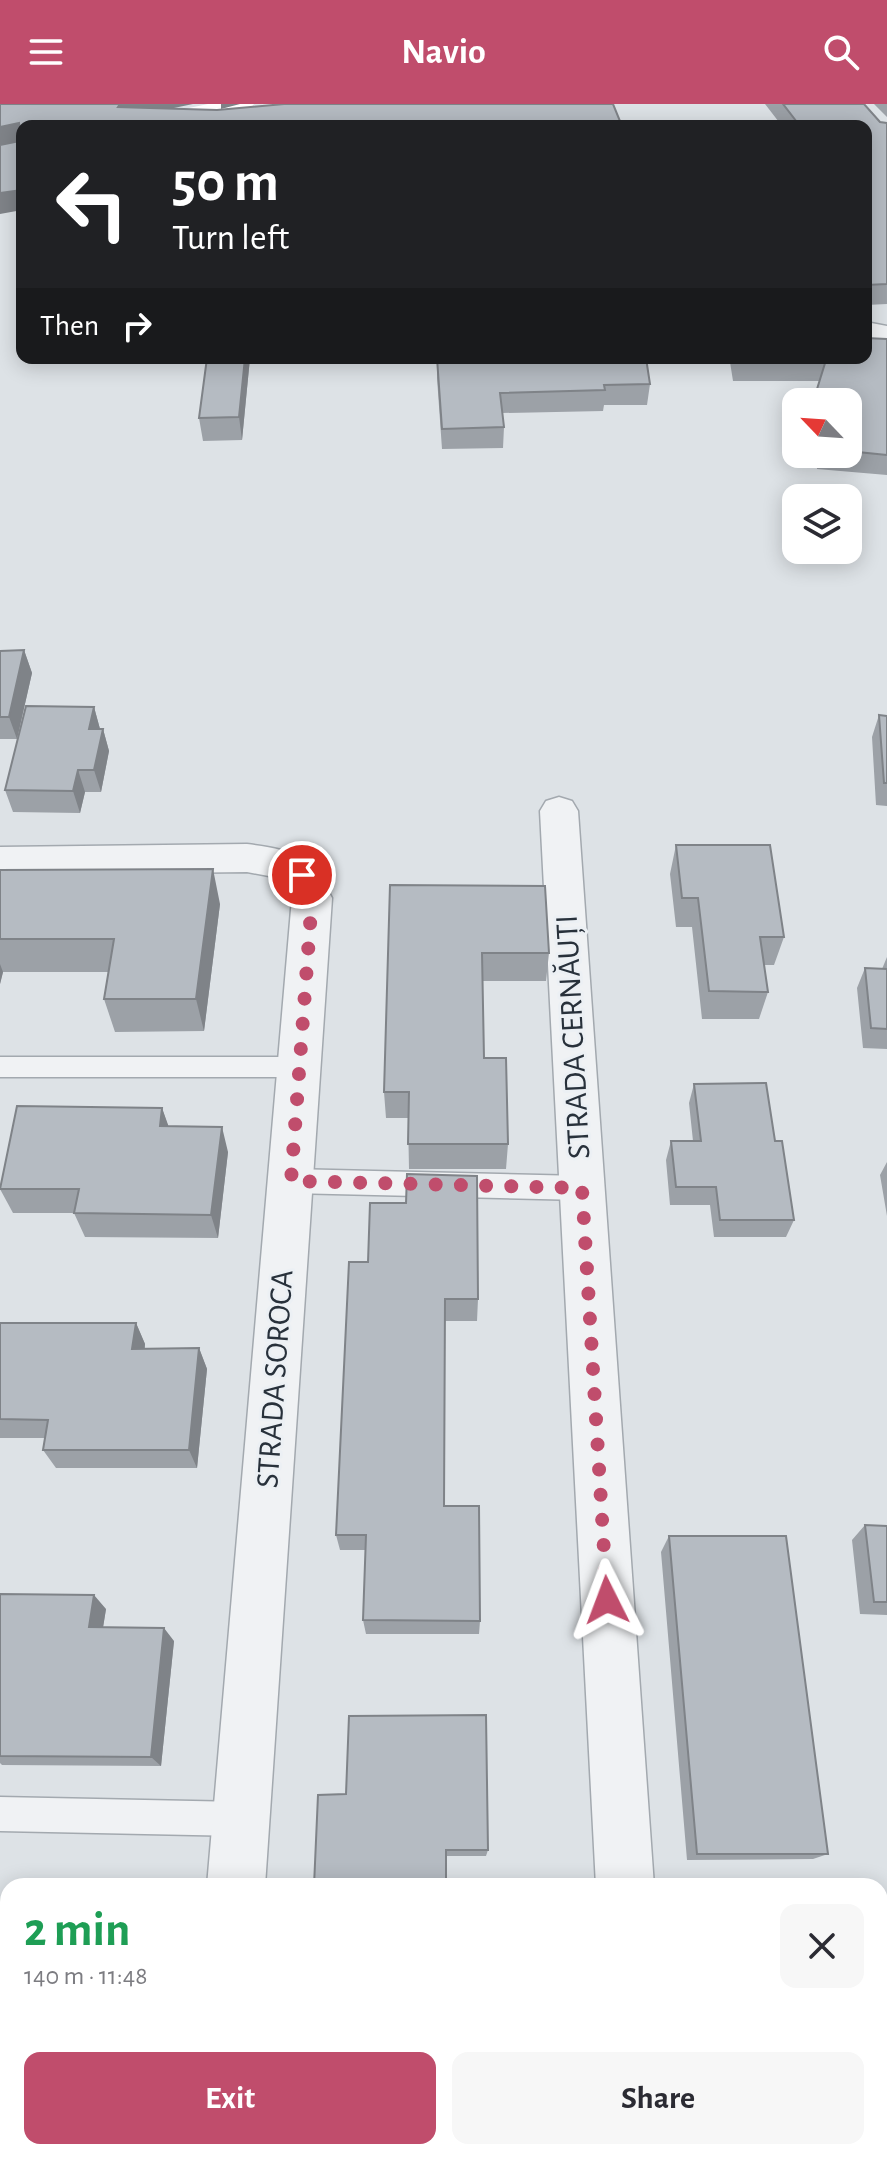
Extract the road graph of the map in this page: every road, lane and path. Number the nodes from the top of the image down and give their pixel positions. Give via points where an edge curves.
1 (242, 104) edge
2 (270, 108) edge
3 (165, 120) edge
4 (211, 120) edge
5 (559, 811) dead end
6 (0, 861) edge
7 (0, 1067) edge
8 (300, 1067) junction
9 (291, 1181) junction
10 (582, 1188) junction
11 (0, 1814) edge
12 (241, 1819) junction
13 (237, 1878) edge
14 (625, 1878) edge

1 - 3 main road
2 - 4 main road
5 - 10 street, STRADA CERNĂUȚI
6 - 8 street, STRADA SOROCA via 247,858 285,863 302,875 312,898
7 - 8 lane
8 - 9 street, STRADA SOROCA
9 - 10 lane
9 - 12 street, STRADA SOROCA
10 - 14 street, STRADA CERNĂUȚI
11 - 12 lane
12 - 13 street, STRADA SOROCA

